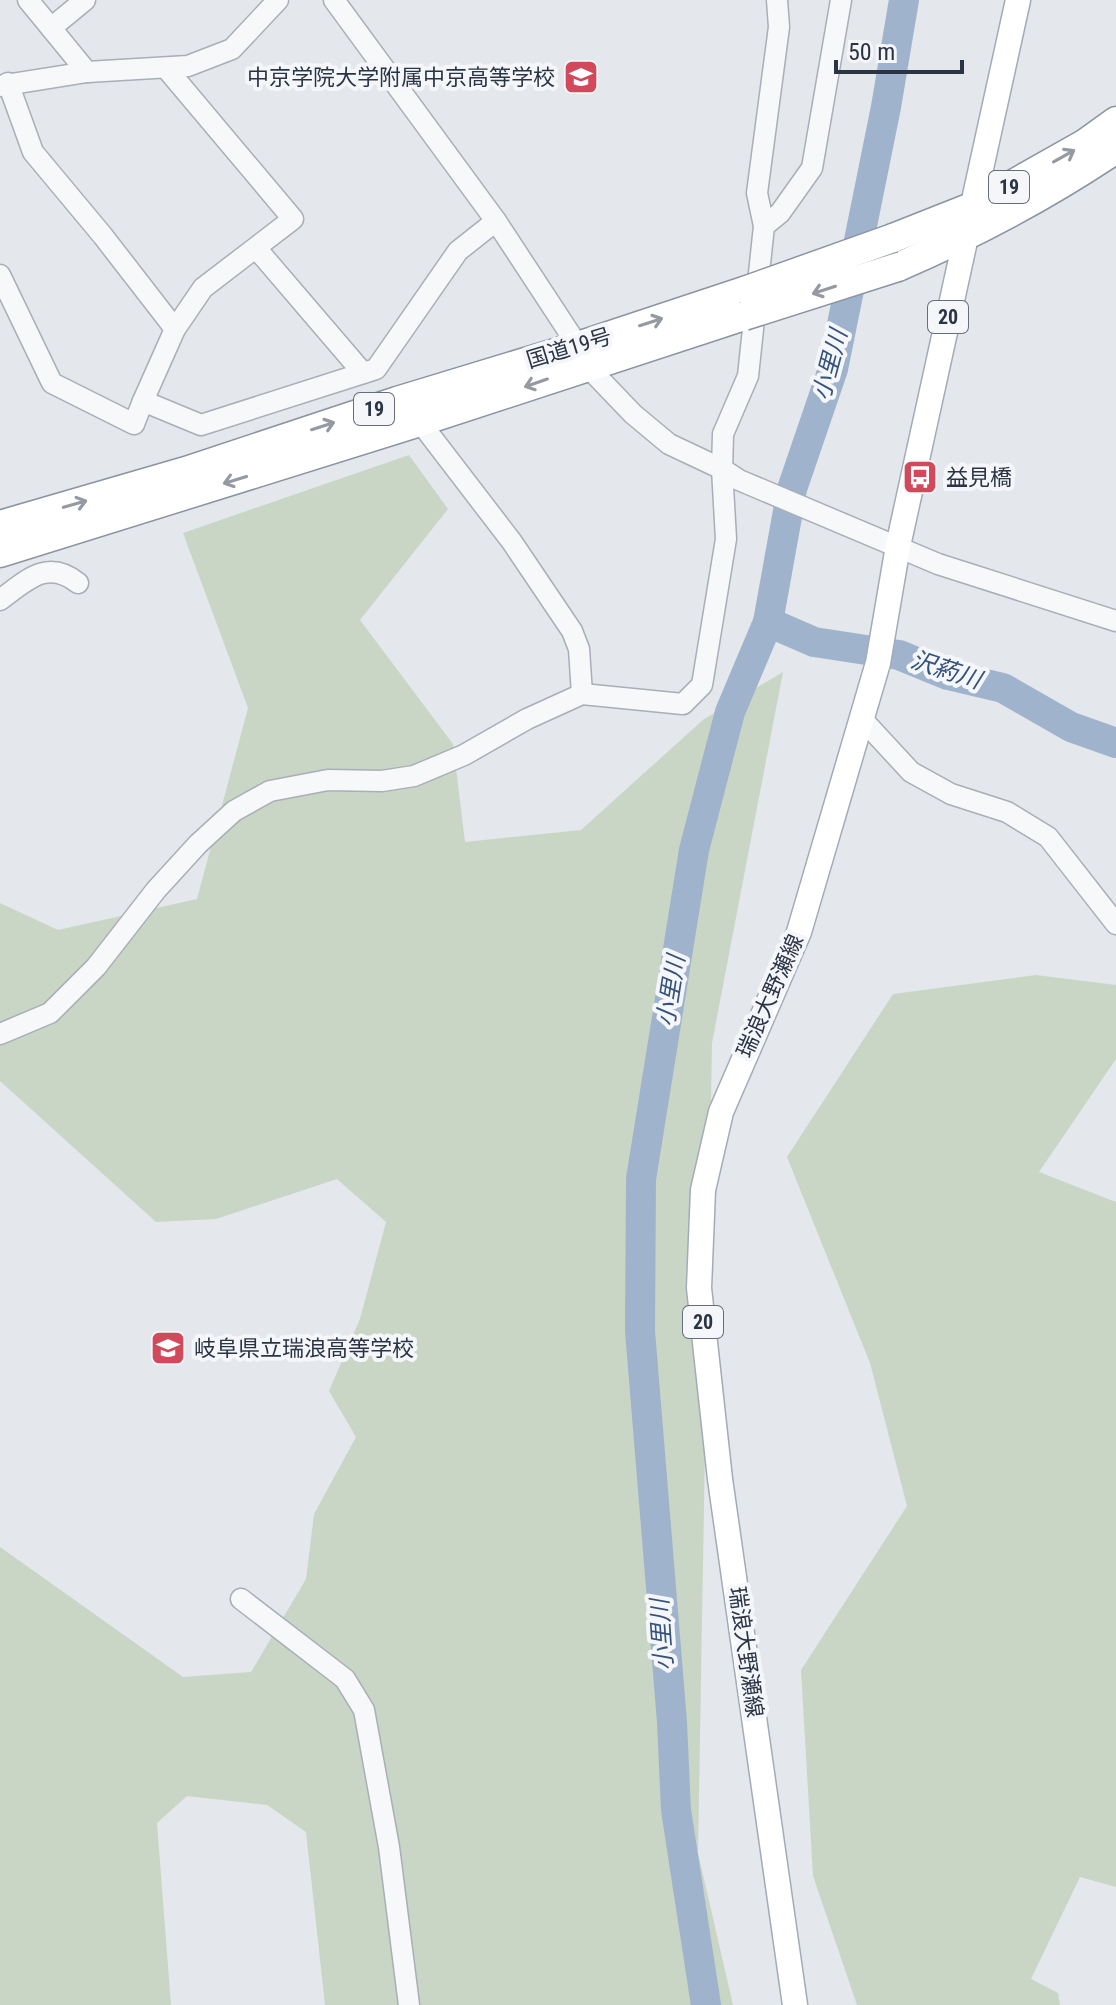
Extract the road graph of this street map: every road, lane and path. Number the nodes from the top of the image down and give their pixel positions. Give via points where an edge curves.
1 (28, 0) edge
2 (85, 0) edge
3 (278, 0) edge
4 (334, 0) edge
5 (777, 0) edge
6 (841, 0) edge
7 (1018, 0) edge
8 (51, 28) junction
9 (166, 68) junction
10 (87, 72) junction
11 (4, 85) edge
12 (1116, 121) edge
13 (1116, 149) edge
14 (974, 206) junction
15 (496, 221) junction
16 (764, 226) junction
17 (966, 237) junction
18 (256, 248) junction
19 (0, 275) edge
20 (745, 303) junction
21 (175, 329) junction
22 (583, 356) junction
23 (363, 373) junction
24 (143, 401) junction
25 (420, 422) junction
26 (730, 474) junction
27 (0, 525) edge
28 (898, 546) junction
29 (0, 553) edge
30 (78, 583) dead end
31 (0, 600) edge
32 (1116, 621) edge
33 (582, 694) junction
34 (862, 719) junction
35 (1116, 924) edge
36 (0, 1034) edge
37 (241, 1599) dead end
38 (409, 2005) edge
39 (795, 2005) edge

1 - 8 street
2 - 8 street
3 - 9 street via 232,49 188,66
4 - 15 street
5 - 16 street via 779,27 757,193
6 - 16 street via 812,168 780,213
7 - 14 main road, 瑞浪大野瀬線 / 20
8 - 10 street
9 - 10 street
9 - 18 street via 293,219
10 - 11 street
11 - 21 street via 33,152
14 -> 12 highway, 国道19号 / 19
13 - 17 highway, 国道19号 / 19
14 - 17 main road, 瑞浪大野瀬線 / 20
14 - 20 highway, 国道19号 / 19, bridge
15 - 22 street
15 - 23 street via 458,251 376,369
16 - 26 street via 748,376 723,434
17 -> 20 highway, 国道19号 / 19, bridge via 898,267
17 - 28 main road, 瑞浪大野瀬線 / 20
18 - 21 street via 203,288
18 - 23 street
19 - 24 street via 52,383 134,424
20 - 22 highway, 国道19号 / 19
21 - 24 street
22 -> 25 highway, 国道19号 / 19
22 - 26 street via 633,414 669,444
27 -> 22 highway, 国道19号 / 19 via 397,401
23 - 24 street via 201,425
25 -> 29 highway, 国道19号 / 19
25 - 33 street via 572,631 579,649
26 - 28 street
26 - 33 street via 726,539 702,685 683,704
28 - 32 street via 938,564
28 - 34 main road, 瑞浪大野瀬線 / 20 via 878,663
30 - 31 street via 47,571
33 - 36 street via 414,776 328,780 270,791 234,811 156,890 96,967 50,1013
34 - 35 street via 911,772 951,794 1007,812 1048,837
34 - 39 main road, 瑞浪大野瀬線 / 20 via 799,932 721,1112 703,1190 699,1288 720,1479
37 - 38 street via 345,1679 364,1710 389,1847

